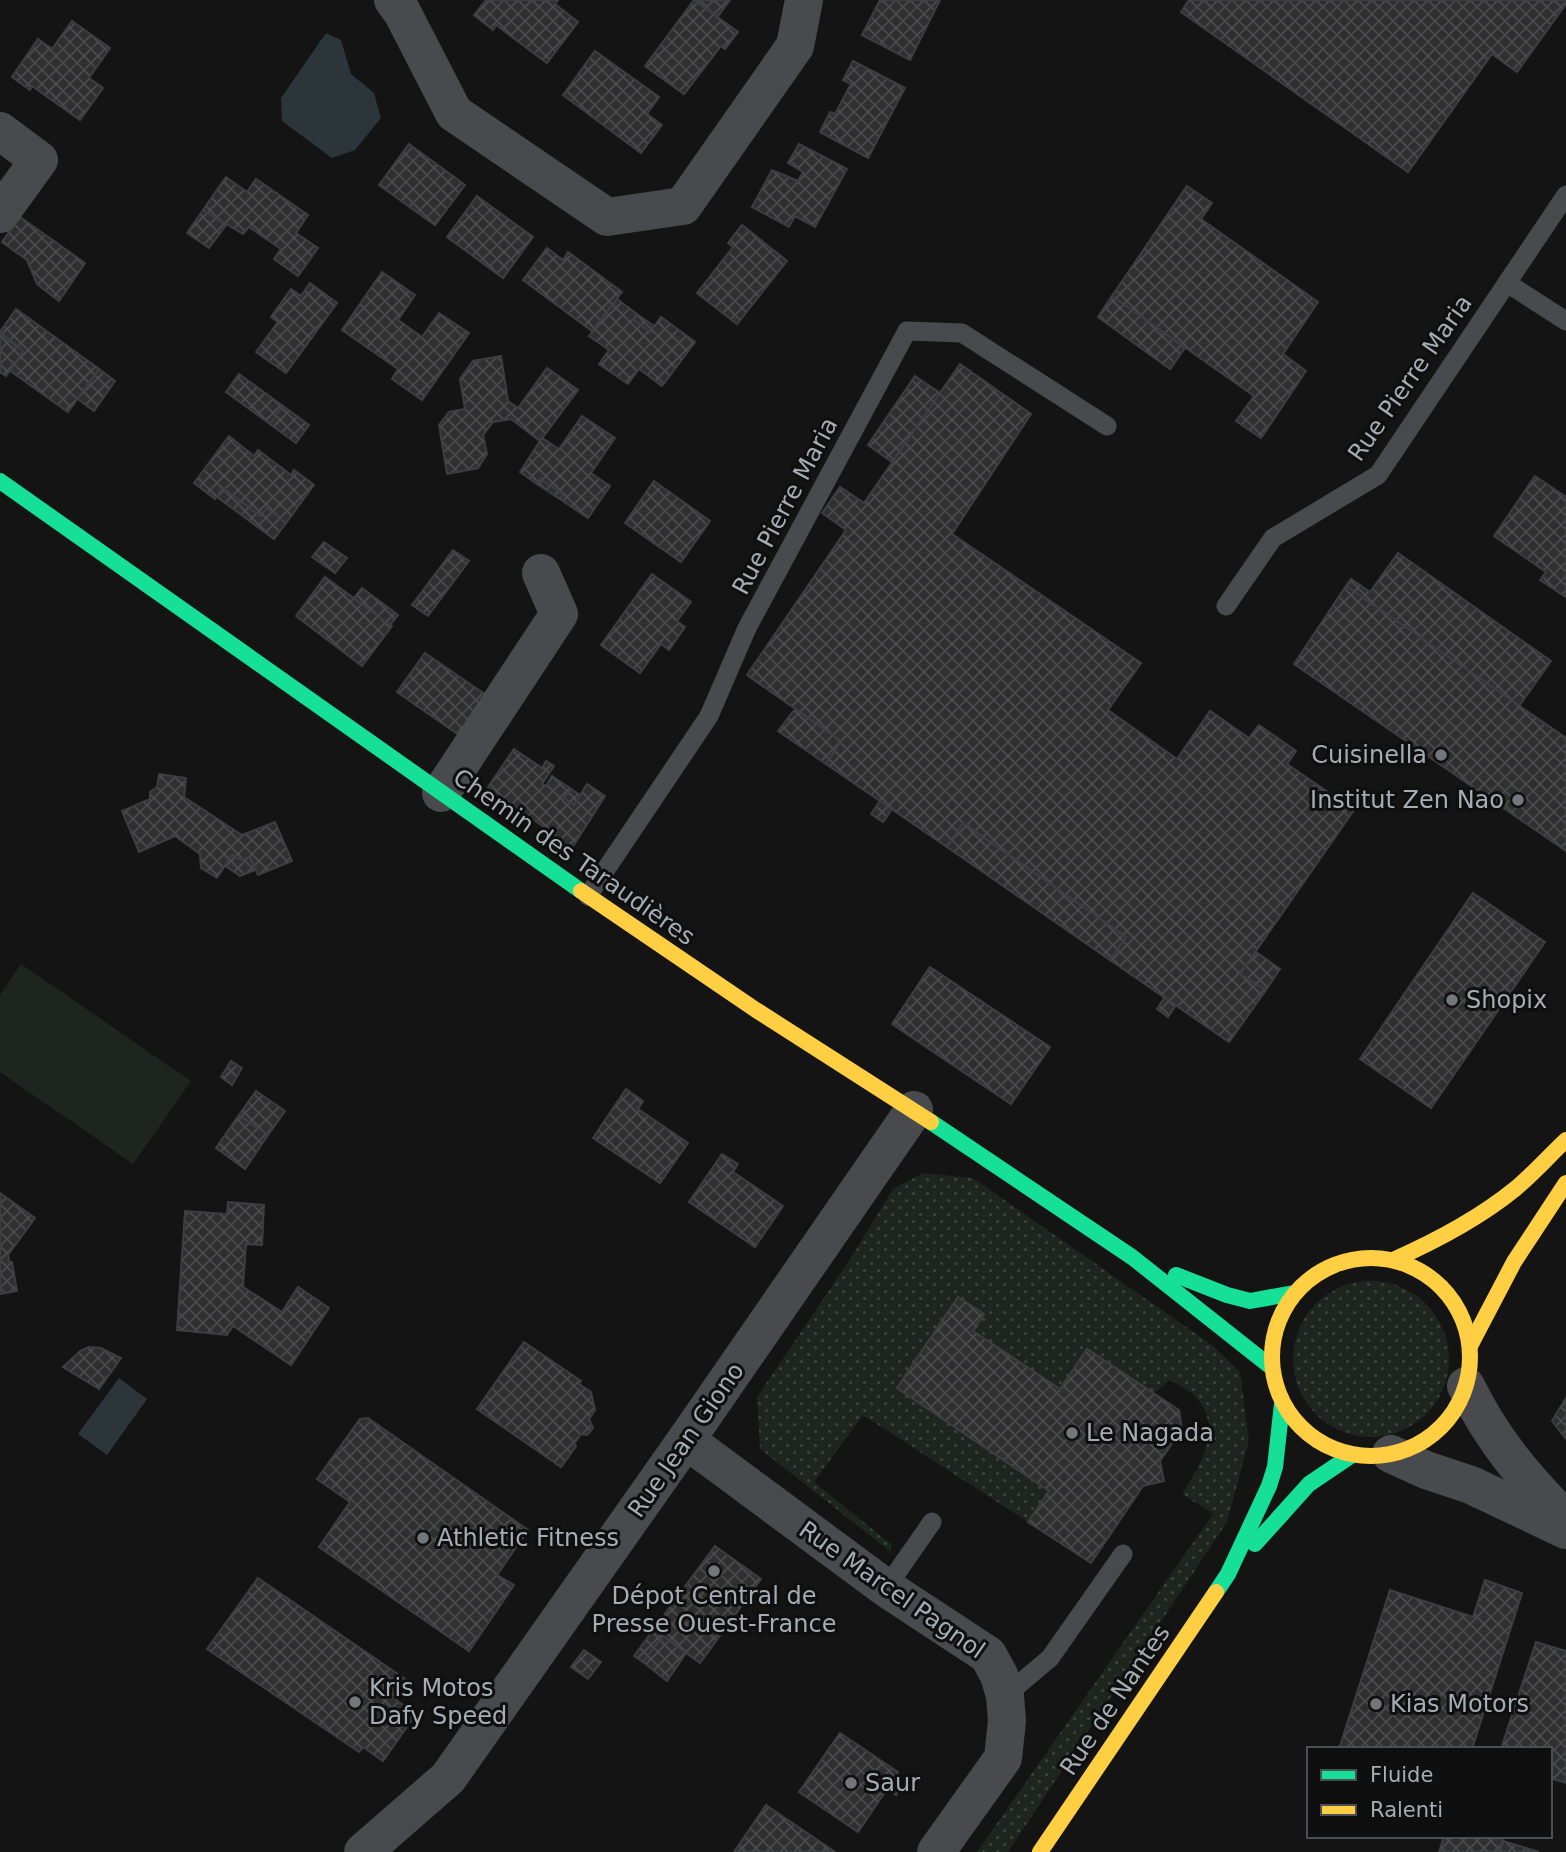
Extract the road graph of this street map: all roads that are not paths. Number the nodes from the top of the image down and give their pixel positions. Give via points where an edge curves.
1 (393, 0) edge
2 (804, 0) edge
3 (0, 131) edge
4 (1566, 195) edge
5 (2, 206) edge
6 (1507, 283) junction
7 (1566, 321) edge
8 (1107, 426) dead end
9 (0, 481) edge
10 (541, 573) dead end
11 (1226, 606) dead end
12 (441, 793) junction
13 (588, 896) junction
14 (914, 1110) junction
15 (1566, 1140) edge
16 (1566, 1182) edge
17 (1132, 1257) junction
18 (1393, 1260) junction
19 (1294, 1293) junction
20 (1470, 1346) junction
21 (1271, 1367) junction
22 (1466, 1386) junction
23 (1282, 1404) junction
24 (687, 1440) junction
25 (1391, 1454) junction
26 (1352, 1455) junction
27 (1566, 1520) edge
28 (932, 1522) dead end
29 (1566, 1530) edge
30 (1124, 1554) dead end
31 (1228, 1574) junction
32 (886, 1588) junction
33 (1005, 1696) junction
34 (363, 1852) edge
35 (936, 1852) edge
36 (1040, 1852) edge

1 - 2 street via 454,113 607,217 684,206 795,46
3 - 5 street via 39,160
4 - 6 lane, Rue Pierre Maria
6 - 7 lane
6 - 11 lane, Rue Pierre Maria via 1378,475 1273,538
8 - 13 lane, Rue Pierre Maria via 962,333 908,331 747,628 709,716
9 - 12 main road, Chemin des Taraudières
10 - 12 street via 559,614
12 - 13 main road, Chemin des Taraudières
13 - 14 main road, Chemin des Taraudières
14 - 17 main road, Chemin des Taraudières
14 - 24 street, Rue Jean Giono
15 - 18 main road via 1516,1188 1477,1217
16 - 20 main road via 1517,1256
17 - 19 main road, Chemin des Taraudières via 1250,1301
17 - 21 main road, Chemin des Taraudières
18 - 19 main road via 1345,1261 1322,1270
18 - 20 main road via 1422,1271 1445,1292 1462,1317
19 - 21 main road via 1272,1340
20 - 22 main road
21 - 23 main road
22 - 25 main road via 1455,1410 1438,1430 1416,1446
22 - 27 street via 1501,1447
23 - 26 main road via 1300,1427 1324,1445
23 - 31 main road via 1269,1486
24 - 32 street, Rue Marcel Pagnol
24 - 34 street, Rue Jean Giono via 449,1779
25 - 26 main road
25 - 29 street
26 - 31 main road via 1309,1484
28 - 32 lane
30 - 33 lane via 1050,1658
31 - 36 main road, Rue de Nantes
32 - 33 street, Rue Marcel Pagnol via 988,1655
33 - 35 street, Rue Marcel Pagnol via 1003,1758

